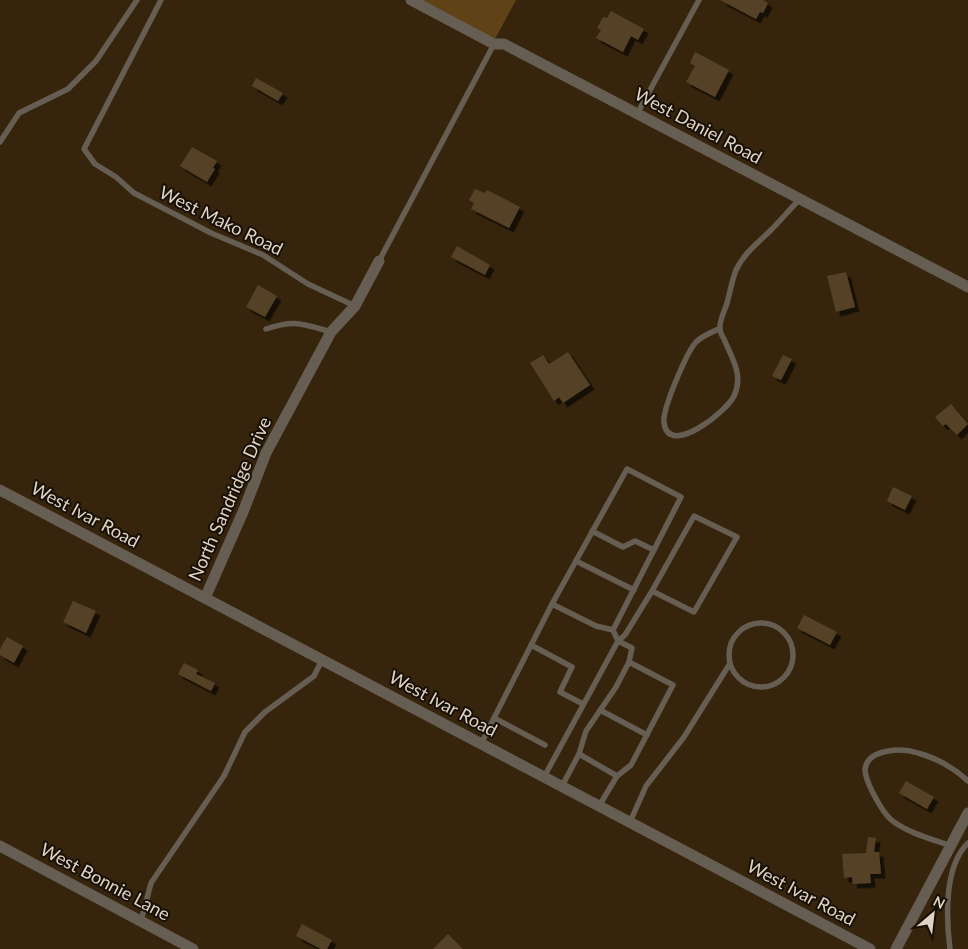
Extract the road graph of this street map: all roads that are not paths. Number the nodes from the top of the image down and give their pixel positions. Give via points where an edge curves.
1 (137, 0) edge
2 (161, 0) edge
3 (411, 0) edge
4 (699, 0) edge
5 (494, 44) junction
6 (637, 114) junction
7 (0, 142) edge
8 (800, 199) junction
9 (379, 261) joint
10 (968, 287) edge
11 (355, 306) junction
12 (266, 329) dead end
13 (719, 329) junction
14 (331, 332) junction
15 (0, 490) edge
16 (592, 531) junction
17 (654, 550) junction
18 (576, 561) junction
19 (634, 590) junction
20 (652, 591) junction
21 (205, 598) junction
22 (552, 604) junction
23 (613, 630) junction
24 (618, 641) junction
25 (531, 645) junction
26 (322, 660) junction
27 (629, 662) junction
28 (729, 665) junction
29 (583, 704) junction
30 (600, 710) junction
31 (494, 718) junction
32 (647, 735) junction
33 (481, 744) junction
34 (545, 745) dead end
35 (579, 754) junction
36 (617, 776) junction
37 (544, 777) junction
38 (968, 781) edge
39 (562, 786) junction
40 (599, 806) junction
41 (968, 813) edge
42 (630, 822) junction
43 (968, 843) edge
44 (0, 846) edge
45 (951, 846) junction
46 (141, 921) junction
47 (193, 949) edge
48 (870, 949) edge
49 (896, 949) edge
50 (950, 949) edge

1 - 7 lane via 96,61 68,89 19,114
2 - 11 lane, West Mako Road via 84,149 95,164 134,193 211,233 263,255 308,284
3 - 5 street, West Daniel Road
4 - 6 lane
5 - 6 street, West Daniel Road via 504,44
5 - 9 lane
6 - 8 street, West Daniel Road
8 - 10 street, West Daniel Road
8 - 13 lane via 749,251 736,270
9 - 11 street, North Sandridge Drive
11 - 14 street, North Sandridge Drive
12 - 14 lane via 296,322
13 - 13 lane via 696,342 688,356 668,401 664,418 667,431 681,436 701,427 722,412 733,399 738,374
14 - 21 street, North Sandridge Drive via 266,453
15 - 21 street, West Ivar Road
16 - 17 lane via 623,547 634,540
16 - 17 lane via 627,468 681,497
16 - 18 lane
17 - 19 lane
18 - 19 lane
18 - 22 lane
19 - 23 lane
20 - 20 lane via 694,612 737,537 694,516
20 - 24 lane
21 - 26 street, West Ivar Road
22 - 23 lane via 596,626
22 - 25 lane
23 - 24 lane
24 - 27 lane via 632,648
24 - 29 lane
25 - 29 lane via 572,667 560,692
25 - 31 lane
26 - 33 street, West Ivar Road
26 - 46 lane via 314,676 265,712 245,732 224,776 151,883
27 - 30 lane
27 - 32 lane via 673,685
28 - 28 lane via 732,639 747,625 768,623 781,630 791,642 794,653 790,669 779,682 769,686 747,684
28 - 42 lane via 684,737 646,786
29 - 37 lane
30 - 32 lane
30 - 35 lane via 586,731
31 - 33 lane
31 - 34 lane
32 - 36 lane via 631,765
33 - 37 street, West Ivar Road
35 - 36 lane
35 - 39 lane
36 - 40 lane
37 - 39 street, West Ivar Road
38 - 45 lane via 937,760 902,750 882,752 869,760 865,770 875,798 893,821
39 - 40 street, West Ivar Road
40 - 42 street, West Ivar Road
41 - 45 street
42 - 48 street, West Ivar Road
43 - 50 lane via 954,866 948,900
44 - 46 street, West Bonnie Lane
45 - 49 street
46 - 47 street, West Bonnie Lane

